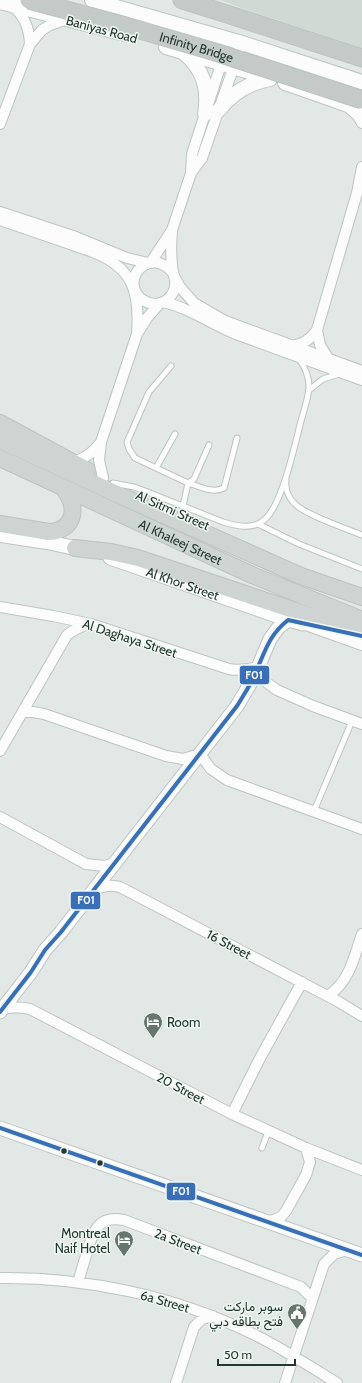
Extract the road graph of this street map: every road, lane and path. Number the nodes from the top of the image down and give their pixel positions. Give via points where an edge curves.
1 (29, 0) edge
2 (92, 0) edge
3 (178, 0) edge
4 (182, 0) edge
5 (6, 4) edge
6 (67, 19) junction
7 (236, 41) junction
8 (30, 44) junction
9 (182, 51) junction
10 (362, 58) edge
11 (362, 62) edge
12 (227, 66) junction
13 (272, 79) junction
14 (362, 82) edge
15 (362, 100) edge
16 (342, 103) junction
17 (219, 110) junction
18 (362, 110) edge
19 (205, 114) junction
20 (362, 123) edge
21 (0, 124) edge
22 (362, 167) edge
23 (191, 173) junction
24 (362, 179) edge
25 (356, 193) junction
26 (0, 212) edge
27 (0, 220) edge
28 (172, 230) junction
29 (149, 262) junction
30 (174, 275) junction
31 (135, 289) junction
32 (161, 303) junction
33 (317, 330) junction
34 (137, 334) junction
35 (292, 350) junction
36 (328, 358) junction
37 (171, 366) dead end
38 (362, 371) edge
39 (346, 373) junction
40 (362, 380) edge
41 (309, 390) junction
42 (0, 423) edge
43 (175, 434) dead end
44 (237, 438) dead end
45 (0, 440) edge
46 (101, 442) junction
47 (209, 445) dead end
48 (0, 458) edge
49 (73, 462) junction
50 (156, 468) junction
51 (286, 477) junction
52 (108, 481) junction
53 (188, 483) junction
54 (61, 486) junction
55 (183, 506) junction
56 (0, 524) edge
57 (258, 524) junction
58 (0, 535) edge
59 (362, 535) edge
60 (75, 548) junction
61 (362, 569) edge
62 (356, 595) edge
63 (0, 607) edge
64 (362, 620) edge
65 (296, 622) junction
66 (91, 624) junction
67 (362, 627) edge
68 (362, 636) edge
69 (362, 645) edge
70 (259, 667) junction
71 (23, 712) junction
72 (352, 721) junction
73 (362, 724) edge
74 (0, 751) edge
75 (200, 754) junction
76 (314, 811) junction
77 (0, 818) edge
78 (362, 829) edge
79 (113, 864) junction
80 (93, 891) junction
81 (362, 934) edge
82 (302, 982) junction
83 (328, 996) junction
84 (1, 1009) edge
85 (362, 1016) edge
86 (232, 1114) junction
87 (0, 1128) edge
88 (268, 1132) junction
89 (262, 1148) dead end
90 (306, 1148) junction
91 (362, 1170) edge
92 (268, 1222) junction
93 (347, 1250) junction
94 (362, 1255) edge
95 (0, 1278) edge
96 (78, 1282) junction
97 (312, 1298) junction
98 (213, 1316) junction
99 (294, 1356) junction
100 (176, 1383) edge
101 (285, 1383) edge
102 (337, 1383) edge

1 - 15 highway, Infinity Bridge, bridge via 215,52
2 - 7 main road, Baniyas Road
3 - 11 street
4 - 10 highway
5 - 6 main road, Baniyas Road
5 - 8 street via 24,18 28,26
6 - 8 street via 42,30
6 - 9 main road, Baniyas Road
7 - 12 street
7 - 14 main road, Baniyas Road
8 - 21 street
9 - 12 main road, Baniyas Road
9 - 19 main road via 196,65 203,79 207,94
12 - 13 main road, Baniyas Road
12 - 17 street
12 - 19 street
13 - 16 main road, Baniyas Road
13 - 17 main road via 247,85 227,100
16 - 18 main road, Baniyas Road
16 - 20 street via 358,116
17 - 23 street via 202,158
19 - 23 street via 192,154
22 - 25 street
23 - 28 street
24 - 25 street
25 - 33 street
26 - 29 street via 76,237 127,258
27 - 31 street via 103,256 122,270
28 - 29 street
28 - 30 street
29 - 30 street via 163,264
29 - 31 street via 138,270 134,282
30 - 32 street via 175,290
30 - 35 street via 186,296 213,316
31 - 32 street via 147,303
31 - 34 street
32 - 34 street
32 - 35 street via 182,307 226,330
33 - 35 street
33 - 36 street via 320,345
34 - 46 street
35 - 36 street
35 - 39 street
35 - 41 lane via 307,373
36 - 38 street
37 - 50 lane via 149,392 127,442 135,458
39 - 40 street
39 - 41 lane via 323,379
41 - 51 lane
42 - 49 main road, Al Sitmi Street
43 - 50 lane
44 - 53 lane via 224,488 213,491
45 - 62 main road, Al Khaleej Street via 301,576
46 - 49 street via 89,455
46 - 52 street via 99,460
47 - 53 lane via 194,479
48 - 54 main road, Al Khaleej Street
49 - 52 main road, Al Sitmi Street
50 - 53 lane
51 - 57 lane via 272,512
51 - 59 lane via 289,497 298,507
52 - 55 lane via 134,487
52 - 62 main road, Al Sitmi Street via 306,569
53 - 55 lane
54 - 56 main road via 73,504 68,524 62,529 49,532
54 - 64 main road, Al Khaleej Street via 252,575
55 - 57 lane via 223,522 249,526
57 - 61 lane
58 - 60 main road, Al Khor Street
60 - 65 street, Al Khor Street
60 - 67 main road via 138,558 308,615
63 - 66 street, Al Daghaya Street
65 - 68 main road
65 - 69 street, Al Khor Street
65 - 70 street via 274,633
66 - 70 street, Al Daghaya Street via 224,668 236,670
66 - 71 street via 74,630 68,636
70 - 72 street via 263,678 270,686
70 - 75 street via 243,697
71 - 74 street
71 - 75 street via 39,713 170,757 183,759
72 - 73 street
72 - 76 lane
75 - 76 street via 211,769 227,780
75 - 79 street
76 - 78 street
77 - 79 street via 86,864
79 - 80 street
80 - 82 street, 16 Street via 101,886 120,887
80 - 84 street
81 - 83 street via 347,975 339,987
82 - 83 street, 16 Street
82 - 86 street
83 - 85 street, 16 Street
84 - 86 street, 20 Street via 30,1009
86 - 88 street, 20 Street
87 - 92 street
88 - 89 lane
88 - 90 street, 20 Street
90 - 91 street, 20 Street
90 - 92 street via 310,1162 306,1175 286,1211
92 - 93 street
93 - 94 street
93 - 97 street via 334,1254 324,1264
95 - 96 street, 6a Street
96 - 97 street, 2a Street via 93,1231 99,1224 116,1219 301,1287
96 - 98 street, 6a Street via 127,1291
97 - 99 street
98 - 99 street, 6a Street via 254,1334
98 - 100 street via 202,1319 194,1327
99 - 101 street
99 - 102 street, 6a Street

